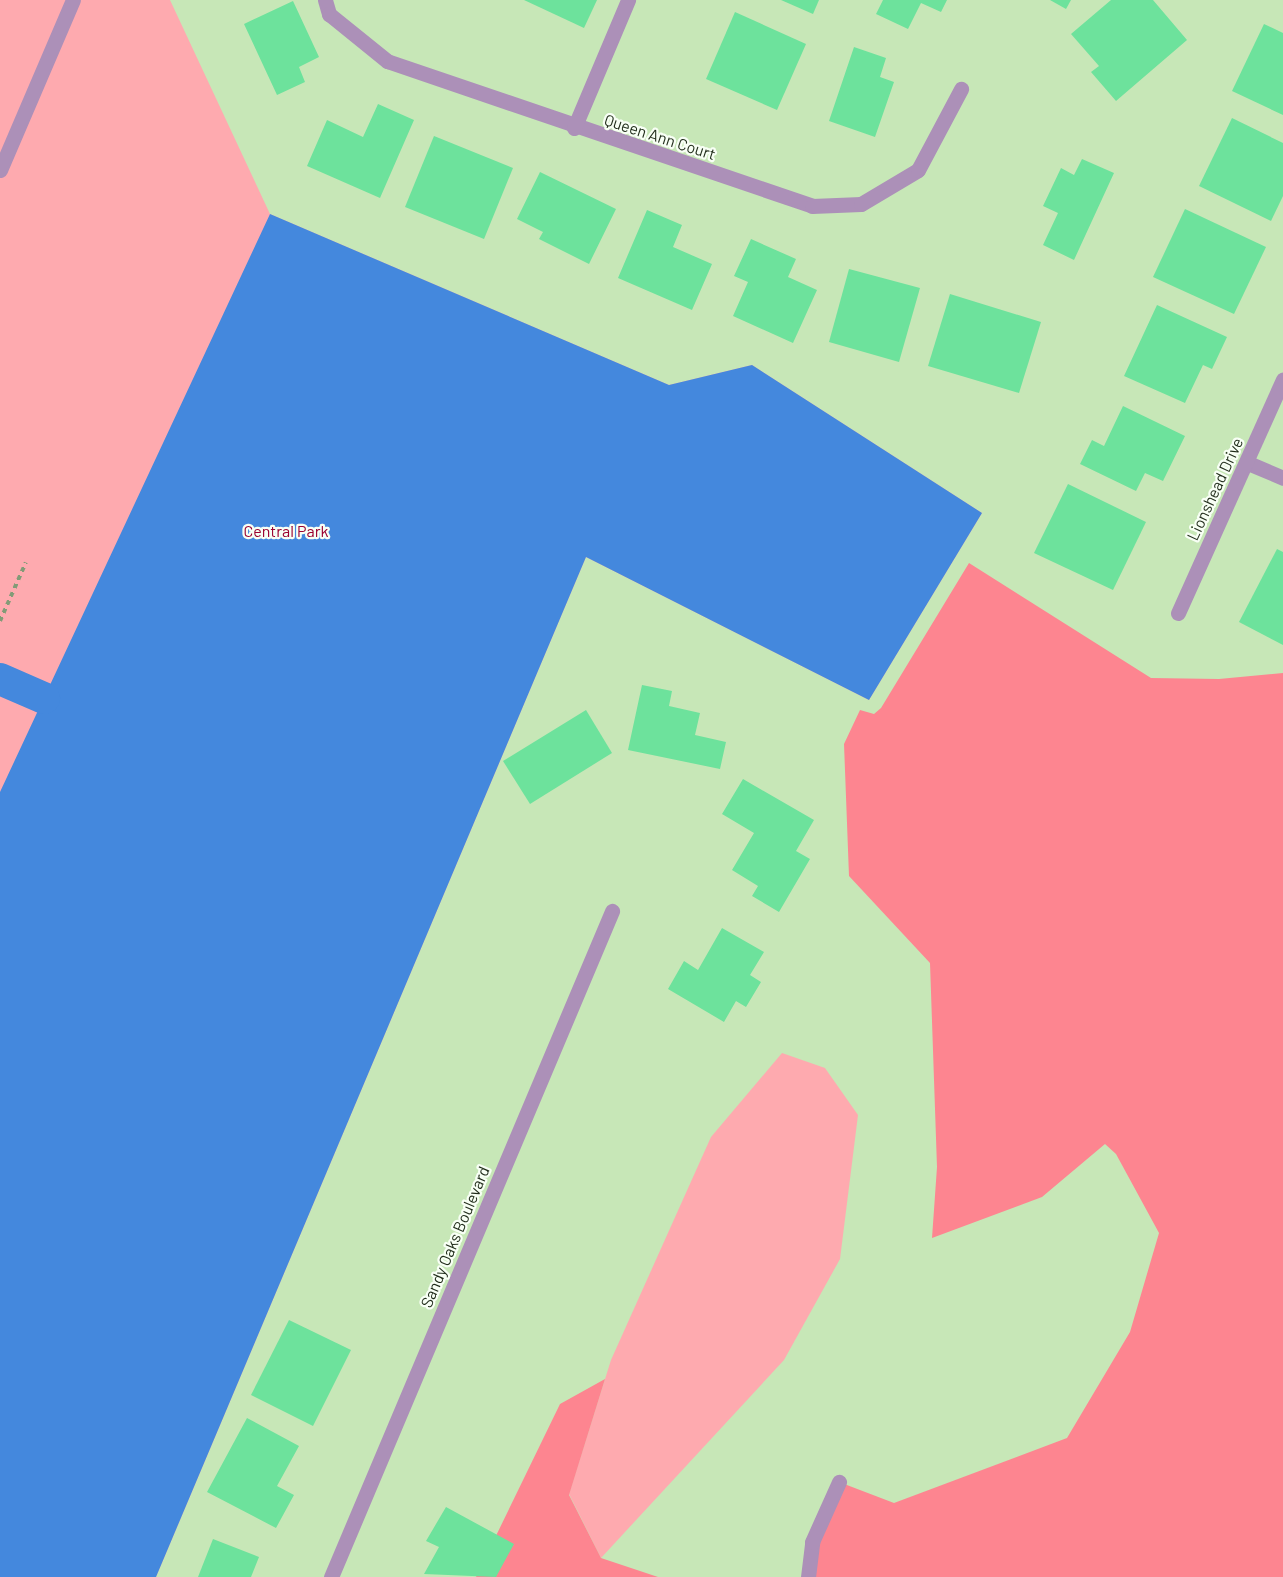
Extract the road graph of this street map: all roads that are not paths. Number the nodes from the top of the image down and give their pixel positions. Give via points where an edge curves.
1 (73, 0) edge
2 (325, 0) edge
3 (628, 0) edge
4 (961, 89) dead end
5 (574, 128) junction
6 (0, 170) edge
7 (1283, 379) edge
8 (1248, 463) junction
9 (1283, 478) edge
10 (1178, 613) dead end
11 (612, 911) dead end
12 (839, 1482) dead end
13 (331, 1577) edge
14 (808, 1577) edge

1 - 6 street
2 - 5 street, Queen Ann Court via 329,14 387,61
3 - 5 street
4 - 5 street, Queen Ann Court via 918,170 861,204 812,206
7 - 8 street, Lionshead Drive
8 - 9 street
8 - 10 street, Lionshead Drive
11 - 13 street, Sandy Oaks Boulevard
12 - 14 street via 812,1542

